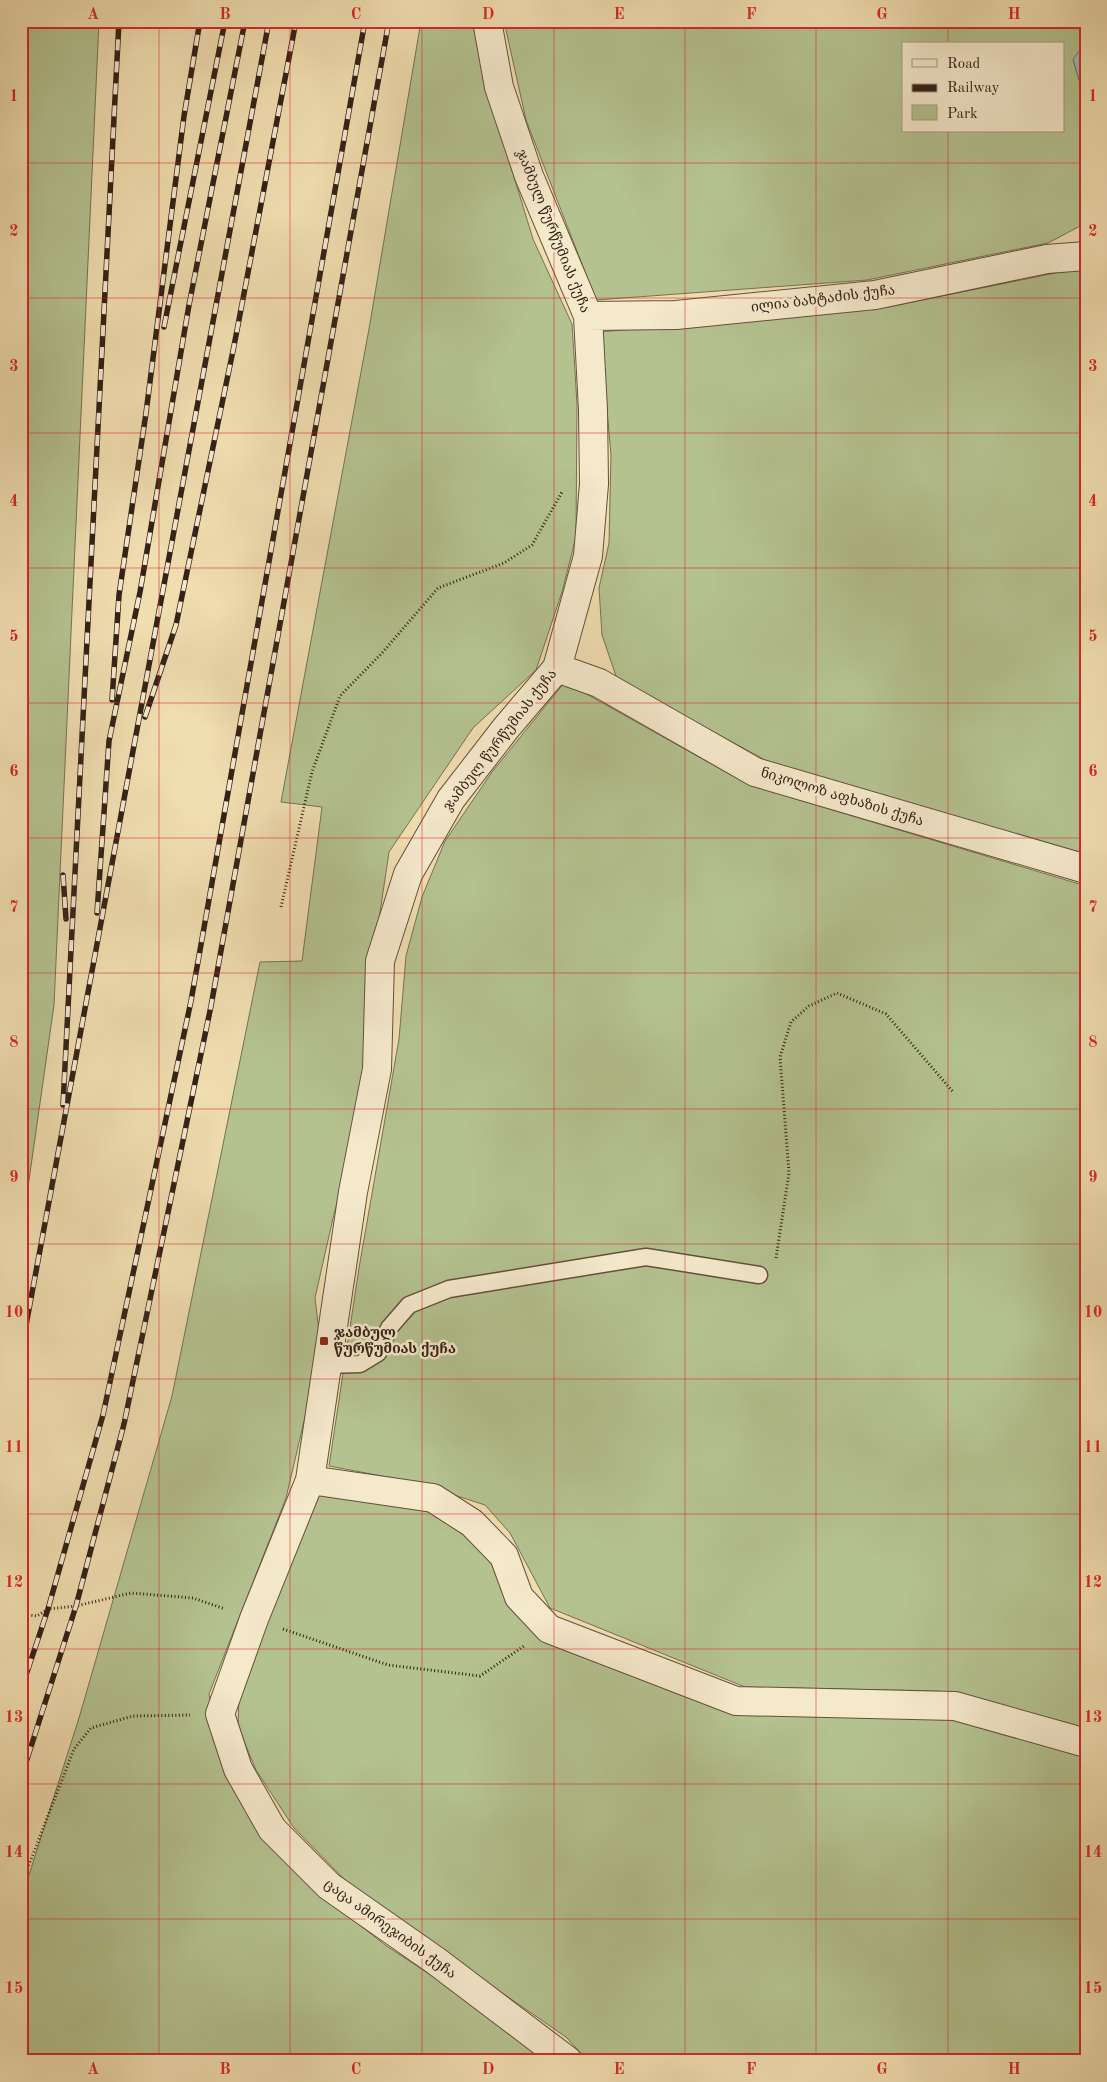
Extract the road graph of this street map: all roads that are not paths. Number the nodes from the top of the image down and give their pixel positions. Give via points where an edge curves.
1 (487, 21) edge
2 (1086, 241) edge
3 (1086, 256) edge
4 (1047, 259) junction
5 (588, 316) junction
6 (557, 668) junction
7 (1086, 869) edge
8 (759, 1275) road end
9 (326, 1365) junction
10 (310, 1480) junction
11 (220, 1714) joint
12 (1086, 1743) edge
13 (568, 2061) edge

1 - 5 street, ჯამბულ წურწუმიას ქუჩა via 499,87 529,176
2 - 4 street
3 - 4 street, ილია ბახტაძის ქუჩა
4 - 5 street, ილია ბახტაძის ქუჩა via 875,295 676,315
5 - 6 street, ჯამბულ წურწუმიას ქუჩა via 594,451 588,556
6 - 7 street, ნიკოლოზ აფხაზის ქუჩა via 599,683 756,772
6 - 9 street, ჯამბულ წურწუმიას ქუჩა via 451,799 408,874 380,961 377,1068 353,1192
8 - 9 lane via 646,1257 449,1289 409,1305 389,1328 378,1353 360,1364
9 - 10 street, ჯამბულ წურწუმიას ქუჩა
10 - 11 street, ჯამბულ წურწუმიას ქუჩა
10 - 12 street via 433,1498 472,1523 504,1556 519,1598 549,1629 736,1701 955,1706
11 - 13 street, ცაცა ამირეჯიბის ქუჩა via 238,1769 272,1829 329,1886 436,1961

